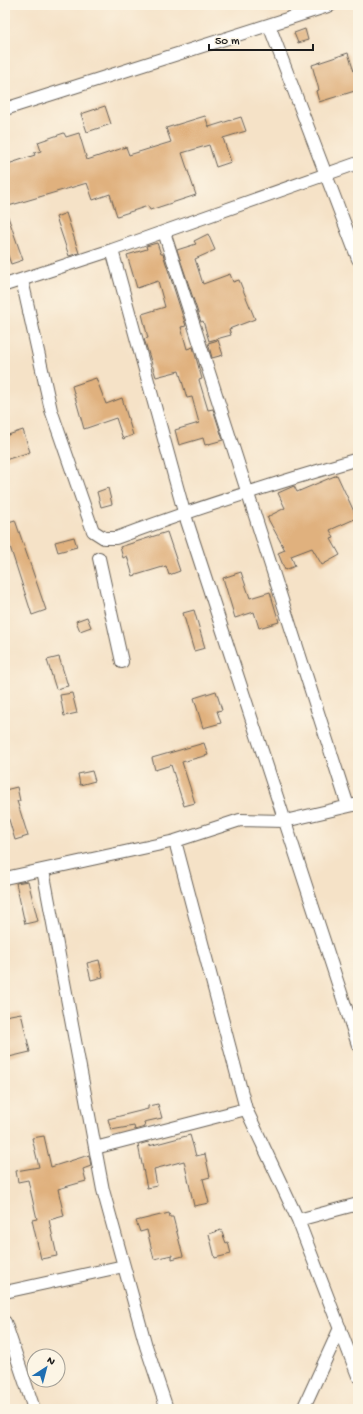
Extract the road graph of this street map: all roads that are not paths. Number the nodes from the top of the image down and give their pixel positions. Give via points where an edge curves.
1 (331, 5) edge
2 (269, 25) junction
3 (5, 109) edge
4 (358, 163) edge
5 (327, 174) junction
6 (164, 232) junction
7 (112, 250) junction
8 (358, 259) edge
9 (22, 280) junction
10 (5, 285) edge
11 (358, 459) edge
12 (248, 492) junction
13 (184, 512) junction
14 (99, 558) dead end
15 (122, 662) dead end
16 (353, 805) edge
17 (285, 821) junction
18 (175, 841) junction
19 (42, 870) junction
20 (5, 878) edge
21 (358, 1045) edge
22 (246, 1109) junction
23 (95, 1148) junction
24 (358, 1204) edge
25 (298, 1220) junction
26 (124, 1266) junction
27 (5, 1292) edge
28 (5, 1322) edge
29 (340, 1328) junction
30 (358, 1376) edge
31 (34, 1409) edge
32 (167, 1409) edge
33 (303, 1409) edge

1 - 2 street
2 - 3 street
2 - 5 street
4 - 5 street
5 - 6 street
5 - 8 street
6 - 7 street
6 - 12 street
7 - 9 street
7 - 13 street
9 - 10 street
9 - 13 street via 51,410 93,531 104,538 116,538
11 - 12 street
12 - 13 street
12 - 16 street
13 - 17 street
14 - 15 street
16 - 17 street
17 - 18 street via 240,820
17 - 21 street
18 - 19 street
18 - 22 street
19 - 20 street
19 - 23 street
22 - 23 street
22 - 25 street
23 - 26 street via 103,1190
24 - 25 street
25 - 29 street
26 - 27 street
26 - 32 street
28 - 31 street
29 - 30 street
29 - 33 street

